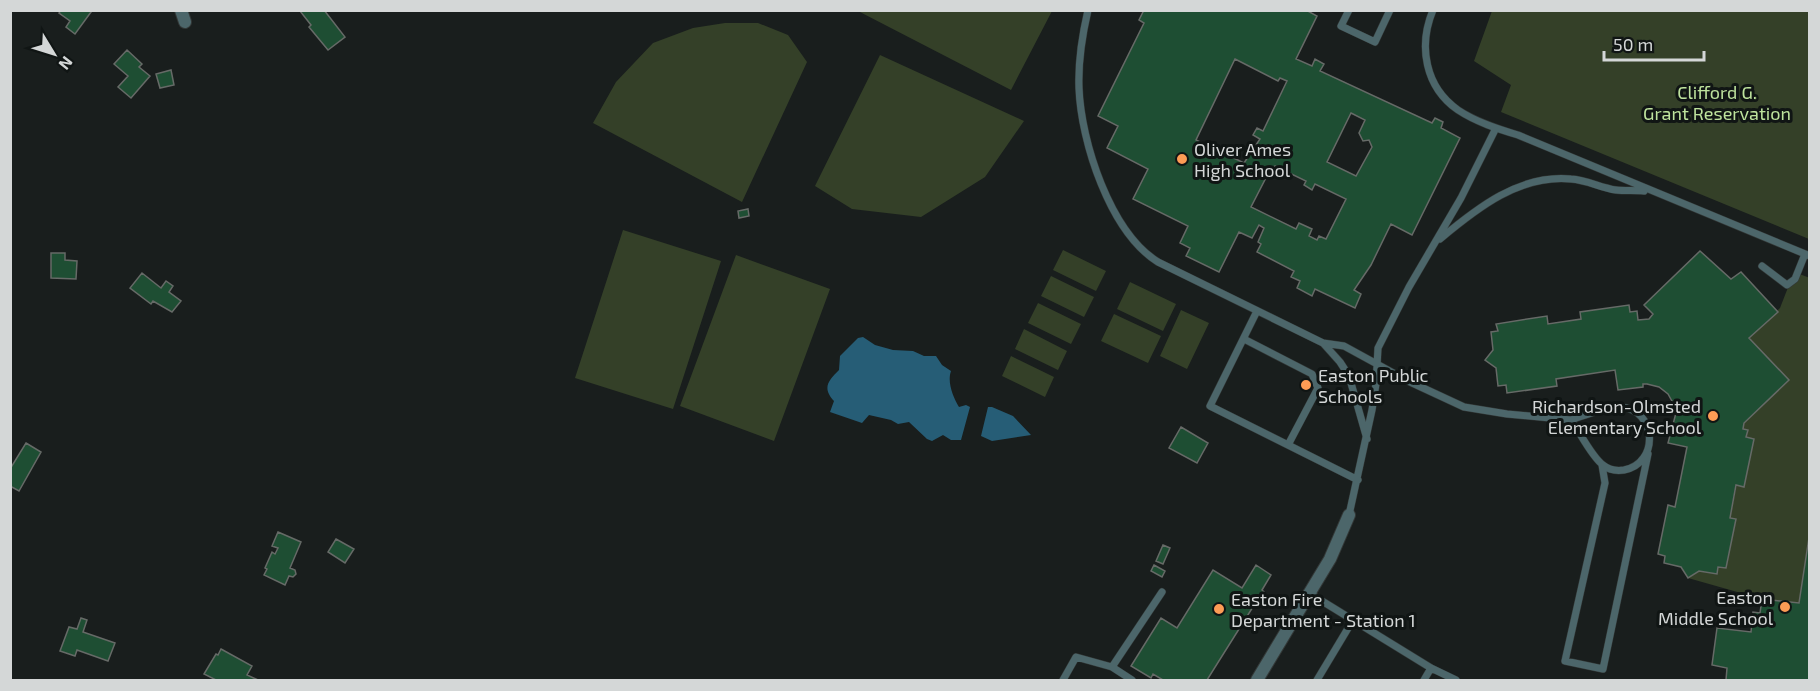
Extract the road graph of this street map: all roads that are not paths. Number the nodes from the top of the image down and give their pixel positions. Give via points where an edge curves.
1 (1088, 10) edge
2 (1348, 10) edge
3 (1390, 10) edge
4 (1433, 10) edge
5 (1496, 128) junction
6 (1651, 191) junction
7 (1434, 245) junction
8 (1807, 255) edge
9 (1762, 266) dead end
10 (1257, 311) junction
11 (1244, 339) junction
12 (1323, 343) junction
13 (1376, 364) junction
14 (1571, 420) junction
15 (1366, 439) junction
16 (1288, 445) junction
17 (1649, 449) junction
18 (1602, 465) junction
19 (1358, 480) junction
20 (1348, 515) joint
21 (1162, 592) dead end
22 (1309, 593) junction
23 (1353, 620) junction
24 (1112, 667) junction
25 (1431, 668) junction
26 (1063, 681) edge
27 (1132, 681) edge
28 (1257, 681) edge
29 (1317, 681) edge
30 (1424, 681) edge
31 (1456, 681) edge

1 - 10 lane via 1080,60 1080,105 1089,148 1114,212 1133,241 1152,258
2 - 3 lane via 1341,26 1375,42
4 - 5 lane via 1425,45 1431,78 1451,104
5 - 6 lane
5 - 7 lane
6 - 7 lane via 1615,190 1569,178 1537,181 1482,206
6 - 8 lane
7 - 13 lane via 1385,333
8 - 9 lane via 1795,279 1787,285
10 - 11 lane
10 - 12 lane
11 - 16 lane via 1312,374 1318,388
11 - 16 lane via 1210,406
12 - 13 lane via 1344,346
12 - 15 lane via 1349,376
13 - 14 lane via 1464,407
13 - 15 lane
14 - 17 lane via 1611,408 1631,410 1646,422
14 - 18 lane
15 - 19 lane
16 - 19 lane
17 - 18 lane via 1629,469
17 - 18 lane via 1603,669 1565,660 1605,483
19 - 20 lane
20 - 22 street via 1334,551
21 - 24 lane
22 - 23 lane
22 - 28 street
23 - 25 lane
23 - 29 lane
24 - 26 lane via 1076,657
24 - 27 lane
25 - 30 lane
25 - 31 lane

